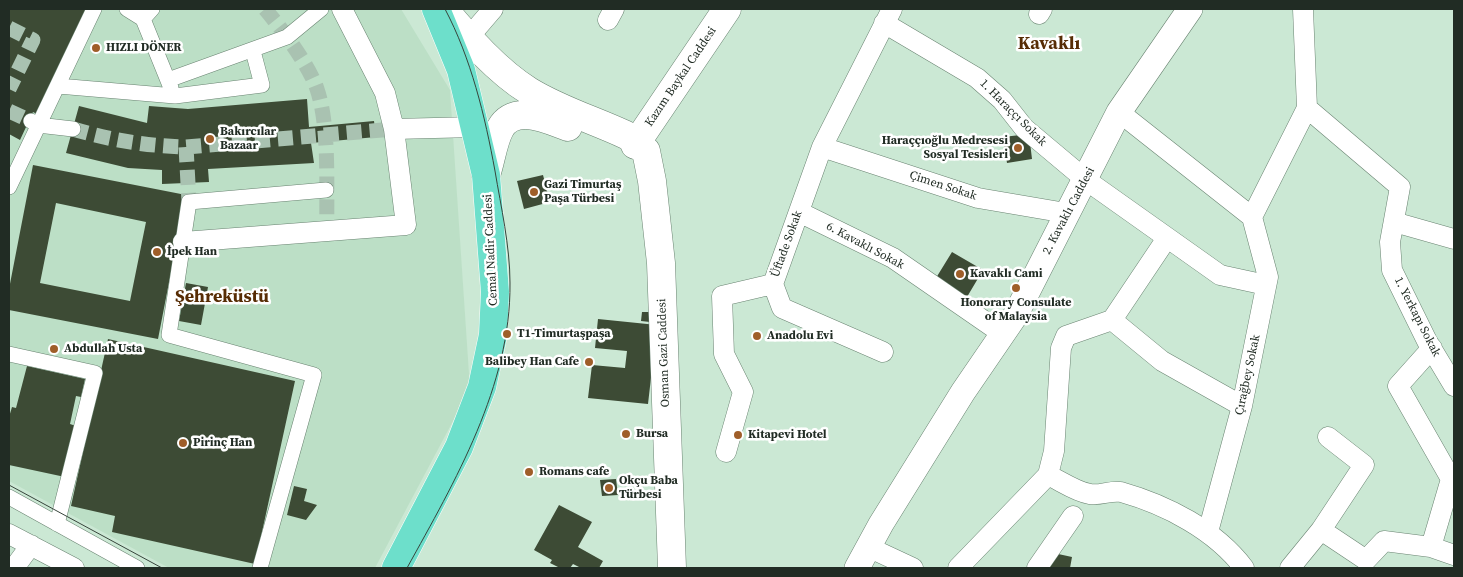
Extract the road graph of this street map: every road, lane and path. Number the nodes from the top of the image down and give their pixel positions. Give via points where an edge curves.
1 (94, 9) edge
2 (128, 9) edge
3 (321, 9) edge
4 (342, 9) edge
5 (436, 9) edge
6 (444, 9) edge
7 (493, 9) edge
8 (727, 9) edge
9 (1190, 9) edge
10 (1303, 9) edge
11 (148, 14) edge
12 (888, 16) edge
13 (469, 37) junction
14 (253, 51) junction
15 (168, 80) junction
16 (58, 86) junction
17 (175, 96) junction
18 (1307, 108) junction
19 (1119, 112) junction
20 (34, 123) junction
21 (475, 127) junction
22 (73, 129) tunnel mouth
23 (394, 129) junction
24 (635, 145) junction
25 (822, 147) junction
26 (486, 175) junction
27 (1086, 180) junction
28 (9, 187) edge
29 (326, 190) dead end
30 (799, 212) junction
31 (1066, 213) junction
32 (1252, 217) junction
33 (1394, 222) junction
34 (1167, 238) junction
35 (1454, 239) edge
36 (183, 242) junction
37 (773, 284) junction
38 (1266, 285) junction
39 (1112, 320) junction
40 (1003, 334) junction
41 (1432, 348) junction
42 (883, 352) dead end
43 (9, 354) edge
44 (1454, 386) edge
45 (1242, 406) junction
46 (1328, 437) dead end
47 (726, 452) dead end
48 (1048, 475) junction
49 (9, 497) edge
50 (1073, 516) dead end
51 (58, 524) junction
52 (1321, 530) junction
53 (1208, 532) junction
54 (9, 534) edge
55 (31, 545) junction
56 (1432, 547) junction
57 (1454, 555) edge
58 (862, 558) edge
59 (14, 568) edge
60 (74, 568) edge
61 (137, 568) edge
62 (260, 568) edge
63 (396, 568) edge
64 (672, 568) edge
65 (913, 568) edge
66 (958, 568) edge
67 (1037, 568) edge
68 (1244, 568) edge
69 (1290, 568) edge

1 - 16 street
2 - 11 street
3 - 14 street via 288,36
4 - 23 street via 385,93
5 - 21 main road, Cemal Nadir Caddesi via 461,70
6 - 13 main road
7 - 13 street
8 - 24 main road, Kazım Baykal Caddesi
9 - 19 street, 2. Kavaklı Caddesi
10 - 18 street
11 - 15 street
12 - 25 street, Üftade Sokak
12 - 27 street, 1. Haraççı Sokak via 977,78 1002,100 1024,128
13 - 24 main road via 527,90 586,120 629,136
14 - 15 street
14 - 17 street via 262,85
15 - 17 street
16 - 17 street
16 - 20 street
18 - 32 street
18 - 33 street, 1. Yerkapı Sokak via 1400,187
19 - 27 street, 2. Kavaklı Caddesi
19 - 32 street
20 - 22 street
20 - 28 street
21 - 23 street
21 - 26 main road, Cemal Nadir Caddesi
23 - 36 street via 406,225
24 - 26 main road via 621,146 525,114 511,117 500,128
24 - 64 main road, Osman Gazi Caddesi via 646,151 650,162 661,263
25 - 30 street, Üftade Sokak
25 - 31 street, Çimen Sokak via 978,198
26 - 63 main road, Cemal Nadir Caddesi via 495,292 493,335 482,387 459,447
27 - 31 street, 2. Kavaklı Caddesi
27 - 34 street, 1. Haraççı Sokak
29 - 36 street via 189,202
30 - 37 street, Üftade Sokak
30 - 40 street, 6. Kavaklı Sokak via 893,258
31 - 40 street, 2. Kavaklı Caddesi
32 - 38 street, Çırağbey Sokak via 1268,277
33 - 35 street
33 - 41 street, 1. Yerkapı Sokak via 1390,242 1392,270
34 - 38 street, 1. Haraççı Sokak via 1220,275
34 - 39 street
36 - 62 street via 169,335 314,374
37 - 42 street via 782,308
37 - 47 street, Üftade Sokak via 722,296 724,354 743,392
38 - 45 street, Çırağbey Sokak
39 - 45 street via 1162,361
39 - 48 street via 1066,336 1061,348 1054,451
40 - 58 street, 2. Kavaklı Caddesi via 962,392
41 - 44 street, 1. Yerkapı Sokak
41 - 56 street via 1398,386 1451,479
43 - 51 street via 94,373
45 - 53 street, Çırağbey Sokak
46 - 52 street via 1364,465
48 - 53 street via 1090,495 1119,492 1164,508
48 - 66 street
49 - 51 street
50 - 67 street
51 - 61 street
52 - 56 street via 1366,560 1384,541
52 - 69 street
53 - 68 street
54 - 55 street
55 - 59 street
55 - 60 street
56 - 57 street
58 - 65 street

